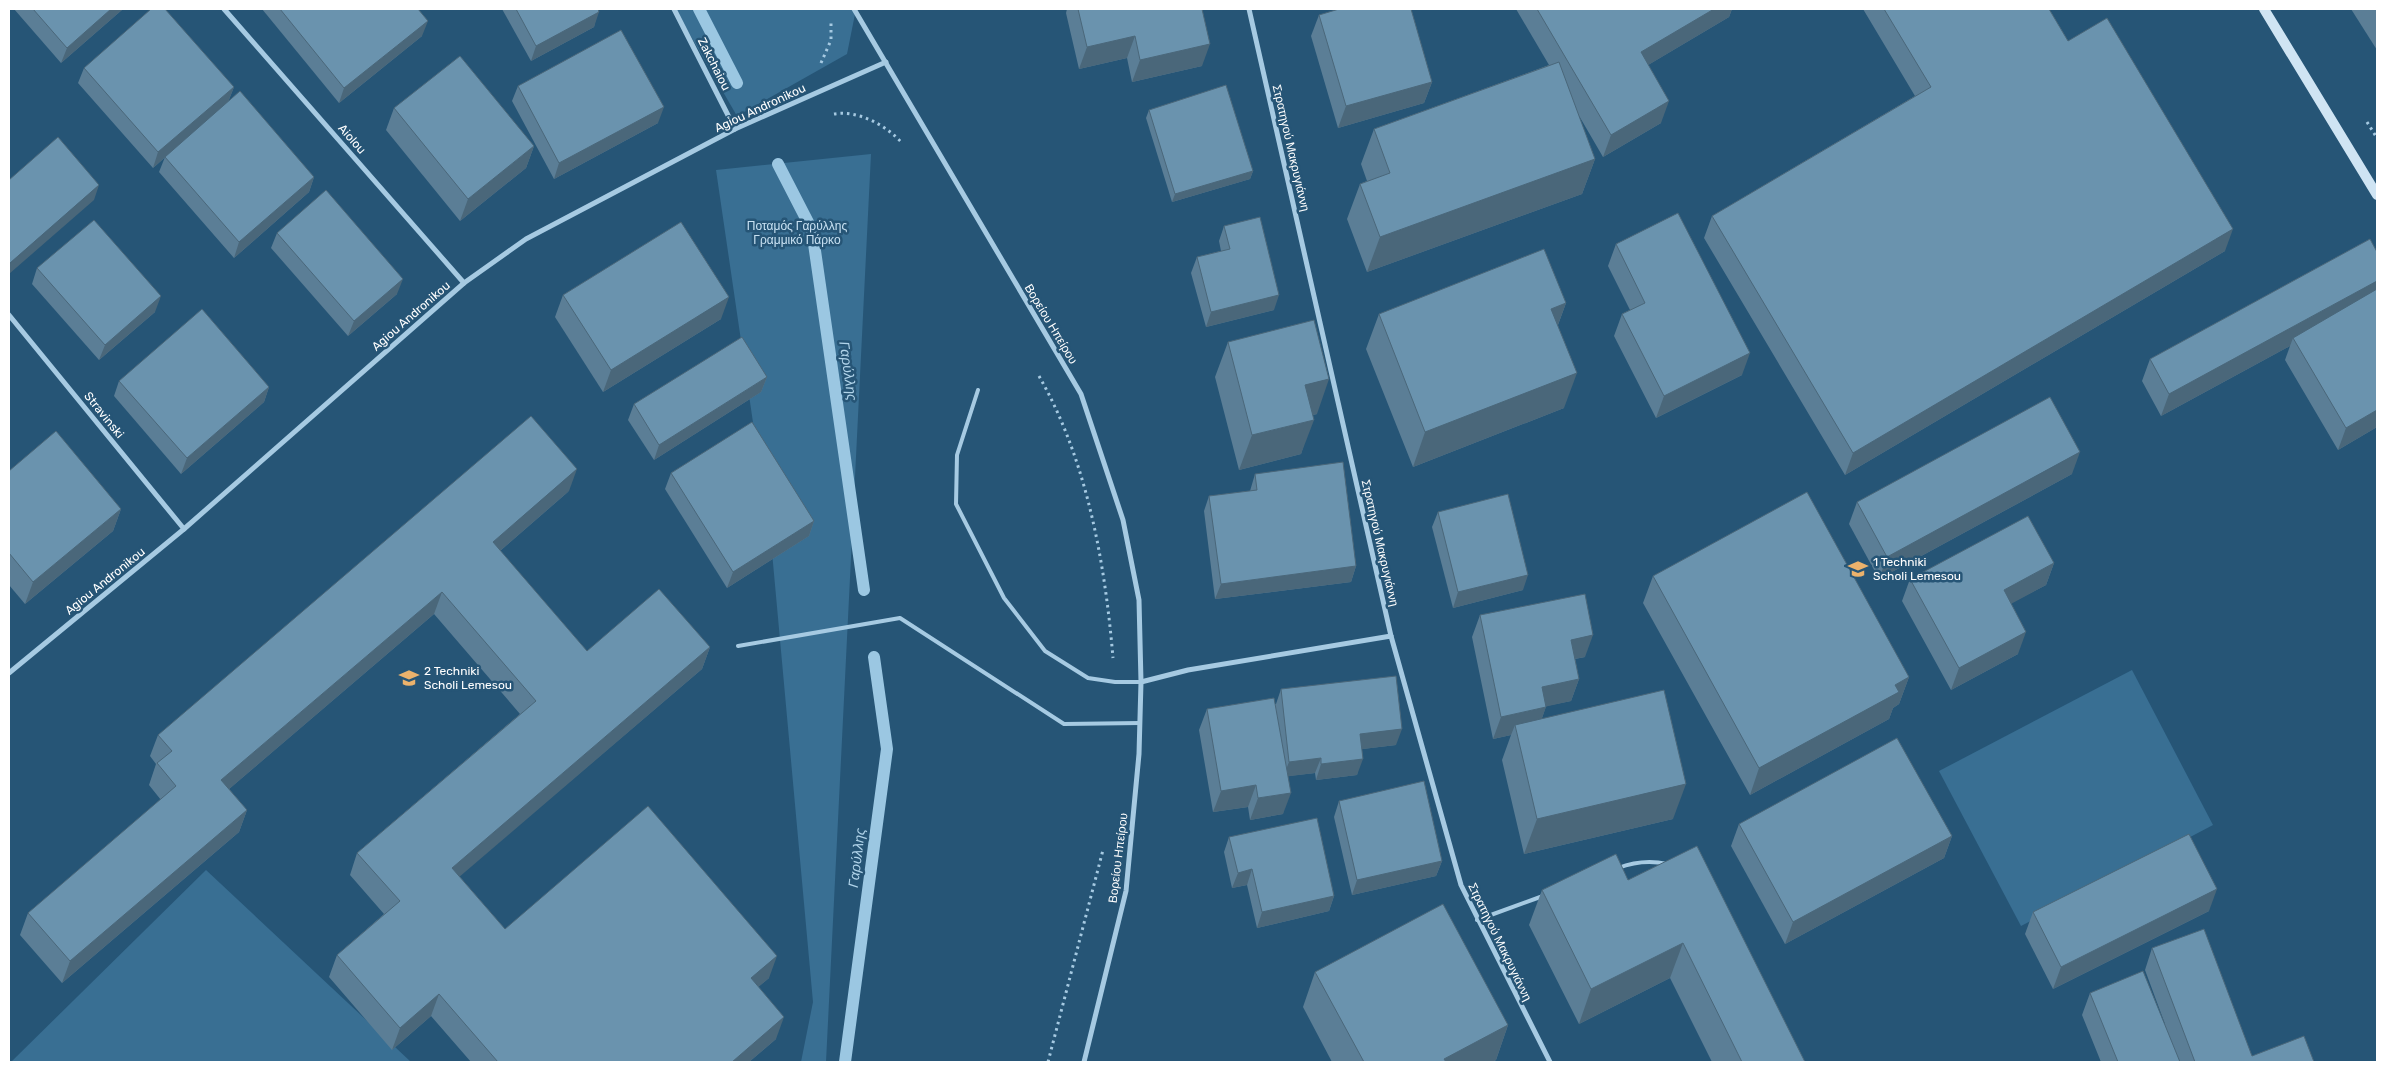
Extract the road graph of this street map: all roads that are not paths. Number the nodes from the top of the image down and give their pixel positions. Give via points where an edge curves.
1 (224, 9) edge
2 (674, 9) edge
3 (854, 9) edge
4 (1249, 9) edge
5 (2264, 9) edge
6 (886, 62) junction
7 (736, 129) junction
8 (2377, 194) edge
9 (464, 283) junction
10 (9, 315) edge
11 (978, 390) dead end
12 (184, 529) junction
13 (1391, 636) junction
14 (738, 646) dead end
15 (9, 674) edge
16 (1141, 682) junction
17 (1140, 723) junction
18 (1671, 866) edge
19 (1612, 870) edge
20 (1549, 893) edge
21 (1477, 920) junction
22 (1084, 1062) edge
23 (1550, 1062) edge

1 - 9 street, Aiolou
2 - 7 street, Zakchaiou
3 - 6 street, Βορείου Ηπείρου
4 - 13 street, Στρατηγού Μακρυγιάννη
5 - 8 main road
6 - 7 street, Agiou Andronikou
6 - 16 street, Βορείου Ηπείρου via 1081,394 1123,520 1139,600
7 - 9 street, Agiou Andronikou via 526,239
9 - 12 street, Agiou Andronikou
10 - 12 street, Stravinski
11 - 16 lane via 957,455 956,504 1004,598 1045,651 1088,678
12 - 15 street, Agiou Andronikou
13 - 16 street via 1188,670
13 - 21 street, Στρατηγού Μακρυγιάννη via 1461,885
14 - 17 lane via 900,618 1064,724
16 - 17 street, Βορείου Ηπείρου
17 - 22 street, Βορείου Ηπείρου via 1126,891
18 - 19 lane via 1653,861
20 - 21 lane
21 - 23 street, Στρατηγού Μακρυγιάννη

